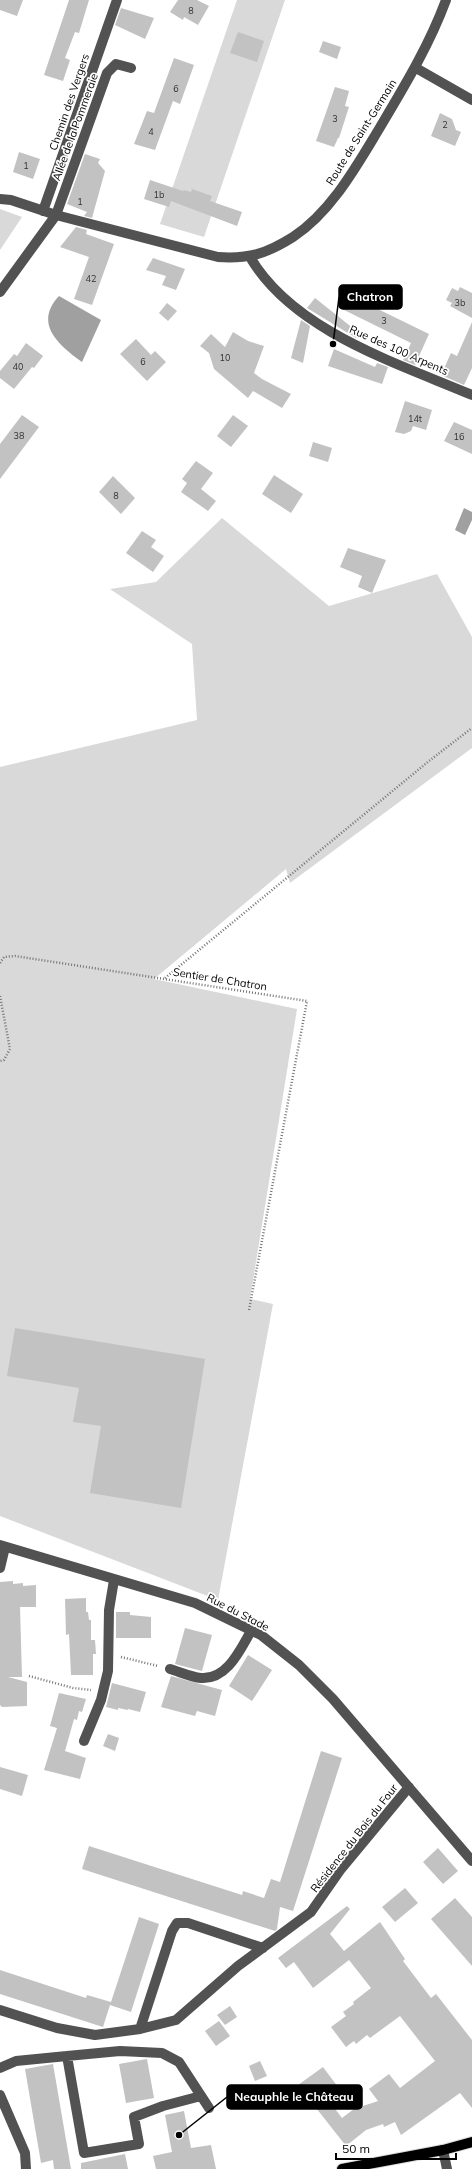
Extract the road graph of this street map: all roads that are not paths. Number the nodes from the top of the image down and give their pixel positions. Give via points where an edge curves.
1 (117, 0) edge
2 (446, 0) edge
3 (131, 68) dead end
4 (416, 68) junction
5 (472, 100) edge
6 (0, 194) edge
7 (0, 199) edge
8 (11, 200) junction
9 (43, 211) junction
10 (56, 215) junction
11 (250, 257) junction
12 (0, 292) edge
13 (472, 395) edge
14 (2, 1546) edge
15 (0, 1568) edge
16 (114, 1580) junction
17 (251, 1631) junction
18 (170, 1669) road end
19 (84, 1741) dead end
20 (409, 1787) junction
21 (472, 1861) edge
22 (262, 1948) junction
23 (0, 2010) edge
24 (140, 2029) junction
25 (67, 2056) junction
26 (0, 2068) edge
27 (0, 2095) edge
28 (201, 2096) junction
29 (209, 2108) dead end
30 (472, 2142) edge
31 (443, 2150) junction
32 (26, 2169) edge
33 (342, 2169) edge
34 (447, 2169) edge

1 - 9 street, Chemin des Vergers
2 - 4 street, Route de Saint-Germain via 435,30
3 - 10 street, Allée de la Pommeraie via 116,64 107,73
4 - 5 street
4 - 11 street, Route de Saint-Germain via 355,169 332,199 293,237
6 - 8 street
7 - 8 street
8 - 9 street, Route de Saint-Germain
9 - 10 street, Route de Saint-Germain
10 - 11 street, Route de Saint-Germain via 218,258
10 - 12 street
11 - 13 street, Rue des 100 Arpents via 260,275 278,292 338,336
14 - 15 street
14 - 16 street, Rue du Stade
16 - 17 street, Rue du Stade via 195,1603
16 - 19 street via 109,1610 108,1671
17 - 18 street via 226,1668 211,1677 200,1678
17 - 20 street, Rue du Stade via 261,1635 300,1665
20 - 21 street, Rue du Stade
20 - 22 street, Résidence du Bois du Four via 341,1869 311,1912
22 - 24 street, Résidence du Bois du Four via 176,2020
22 - 24 street via 188,1923 177,1923 172,1931
23 - 24 street, Résidence du Bois du Four via 57,2028 95,2035
25 - 26 street via 16,2061
25 - 28 street via 120,2051 162,2053 178,2062
25 - 28 street via 84,2153 139,2144 134,2117
27 - 32 street via 25,2153
28 - 29 street
30 - 31 main road
31 - 33 main road
31 - 34 street

